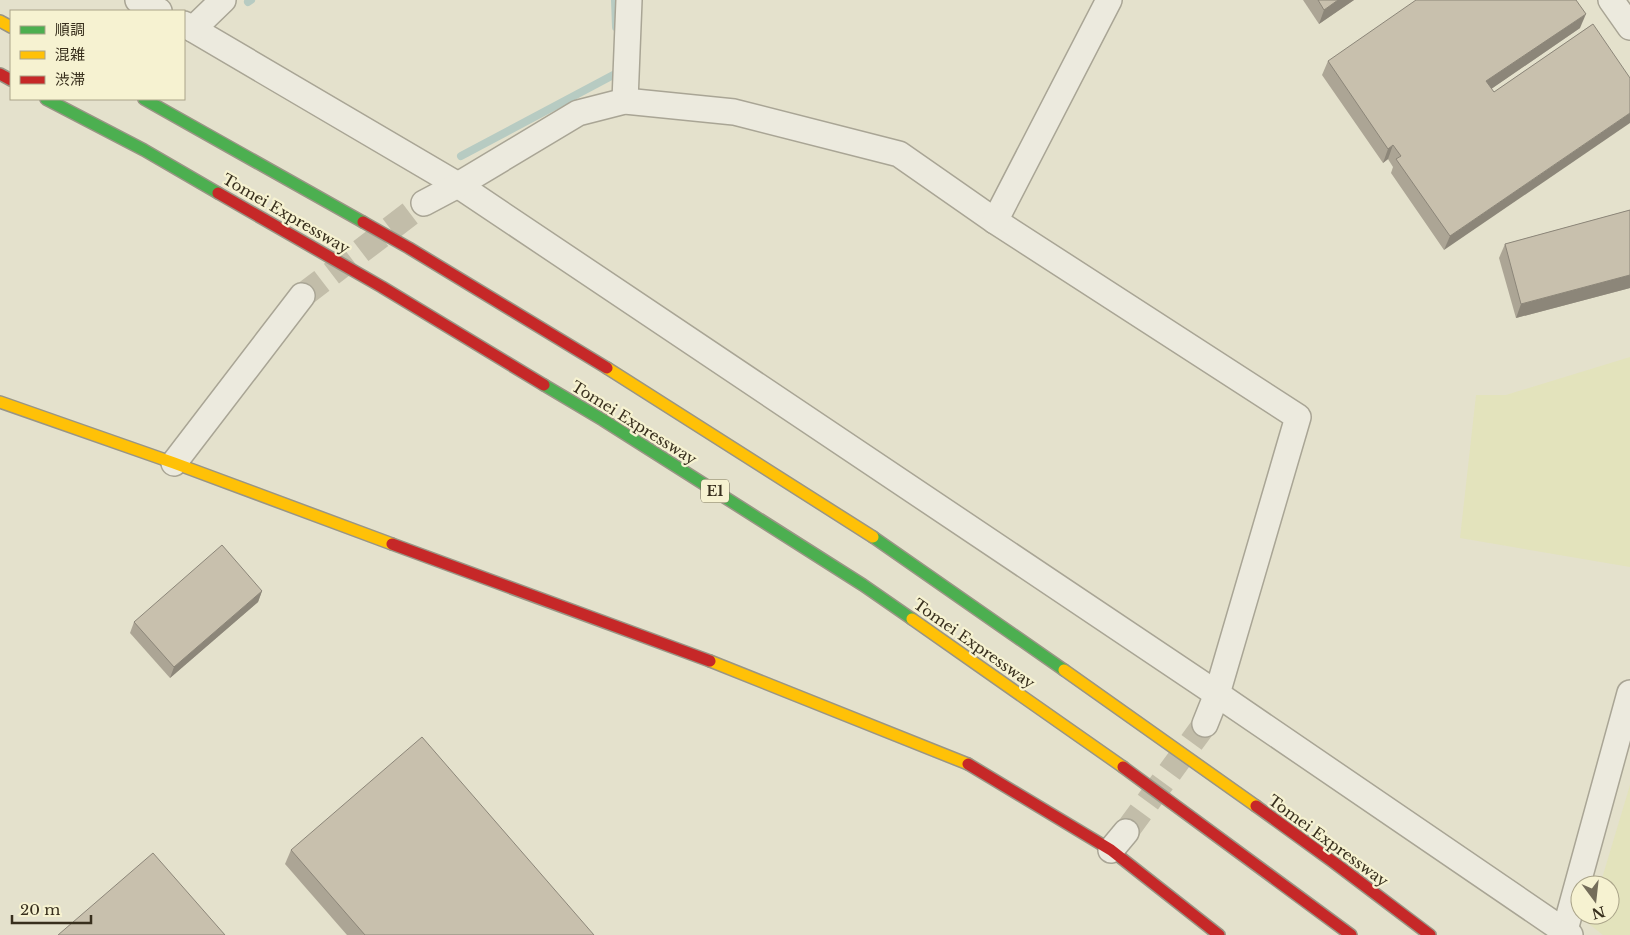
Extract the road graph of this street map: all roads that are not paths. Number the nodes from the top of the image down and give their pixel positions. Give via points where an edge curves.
1 (138, 0) edge
2 (223, 0) edge
3 (629, 0) edge
4 (1109, 0) edge
5 (1611, 0) edge
6 (157, 10) edge
7 (188, 26) edge
8 (1630, 27) edge
9 (48, 100) edge
10 (146, 100) edge
11 (625, 101) junction
12 (458, 185) junction
13 (424, 203) tunnel mouth
14 (995, 221) junction
15 (302, 296) tunnel mouth
16 (0, 402) edge
17 (174, 463) junction
18 (1630, 693) edge
19 (1217, 694) junction
20 (1204, 724) tunnel mouth
21 (1567, 933) edge
22 (1219, 935) edge
23 (1351, 935) edge
24 (1430, 935) edge

1 - 6 street
2 - 7 street
3 - 11 street
4 - 14 street
5 - 8 street
7 - 12 street
9 - 23 main road, Tomei Expressway / E1 via 144,150 382,287 603,420 855,579 1084,738
10 - 24 main road, Tomei Expressway via 409,248 620,376 880,542 1111,702
11 - 12 street via 578,113
11 - 14 street via 734,112 899,154
12 - 13 street
12 - 19 street
14 - 19 street via 1298,417
15 - 17 street
16 - 17 main road
17 - 22 main road via 718,664 970,765 1119,841
18 - 21 street
19 - 20 street
19 - 21 street

